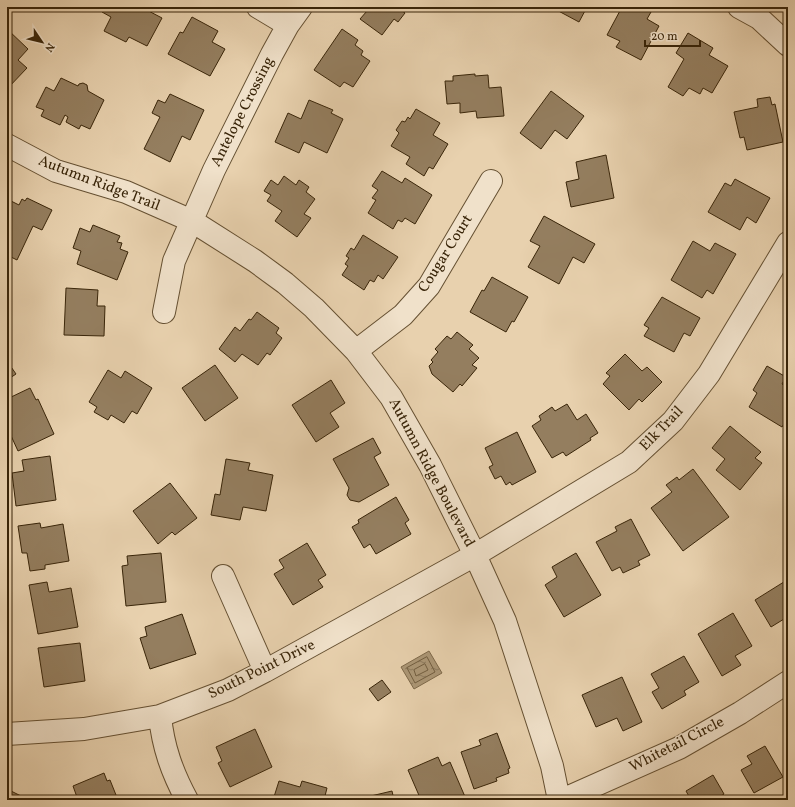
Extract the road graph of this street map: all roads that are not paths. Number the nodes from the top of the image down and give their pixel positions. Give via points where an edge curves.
1 (258, 7) edge
2 (301, 7) edge
3 (740, 7) edge
4 (288, 25) junction
5 (788, 45) edge
6 (7, 145) edge
7 (491, 181) dead end
8 (192, 221) junction
9 (788, 243) edge
10 (164, 312) dead end
11 (356, 351) junction
12 (475, 555) junction
13 (222, 576) dead end
14 (265, 671) junction
15 (788, 682) edge
16 (160, 716) junction
17 (7, 734) edge
18 (187, 800) edge
19 (561, 800) edge

1 - 4 street
2 - 4 street, Antelope Crossing
3 - 5 street via 760,18
4 - 8 street, Antelope Crossing via 214,170
6 - 8 street, Autumn Ridge Trail via 56,171 126,192
7 - 11 street, Cougar Court via 429,286 403,315
8 - 10 street, Antelope Crossing via 174,261
8 - 11 street, Autumn Ridge Boulevard via 256,261 285,283 314,308
9 - 12 street, Elk Trail via 709,374 673,421 629,462
11 - 12 street, Autumn Ridge Boulevard via 391,397 430,464
12 - 14 street, South Point Drive
12 - 19 street, Autumn Ridge Boulevard via 505,621
13 - 14 street
14 - 16 street, South Point Drive via 228,690
15 - 19 street, Whitetail Circle via 680,748
16 - 17 street, South Point Drive via 84,729
16 - 18 street via 162,735 172,772

